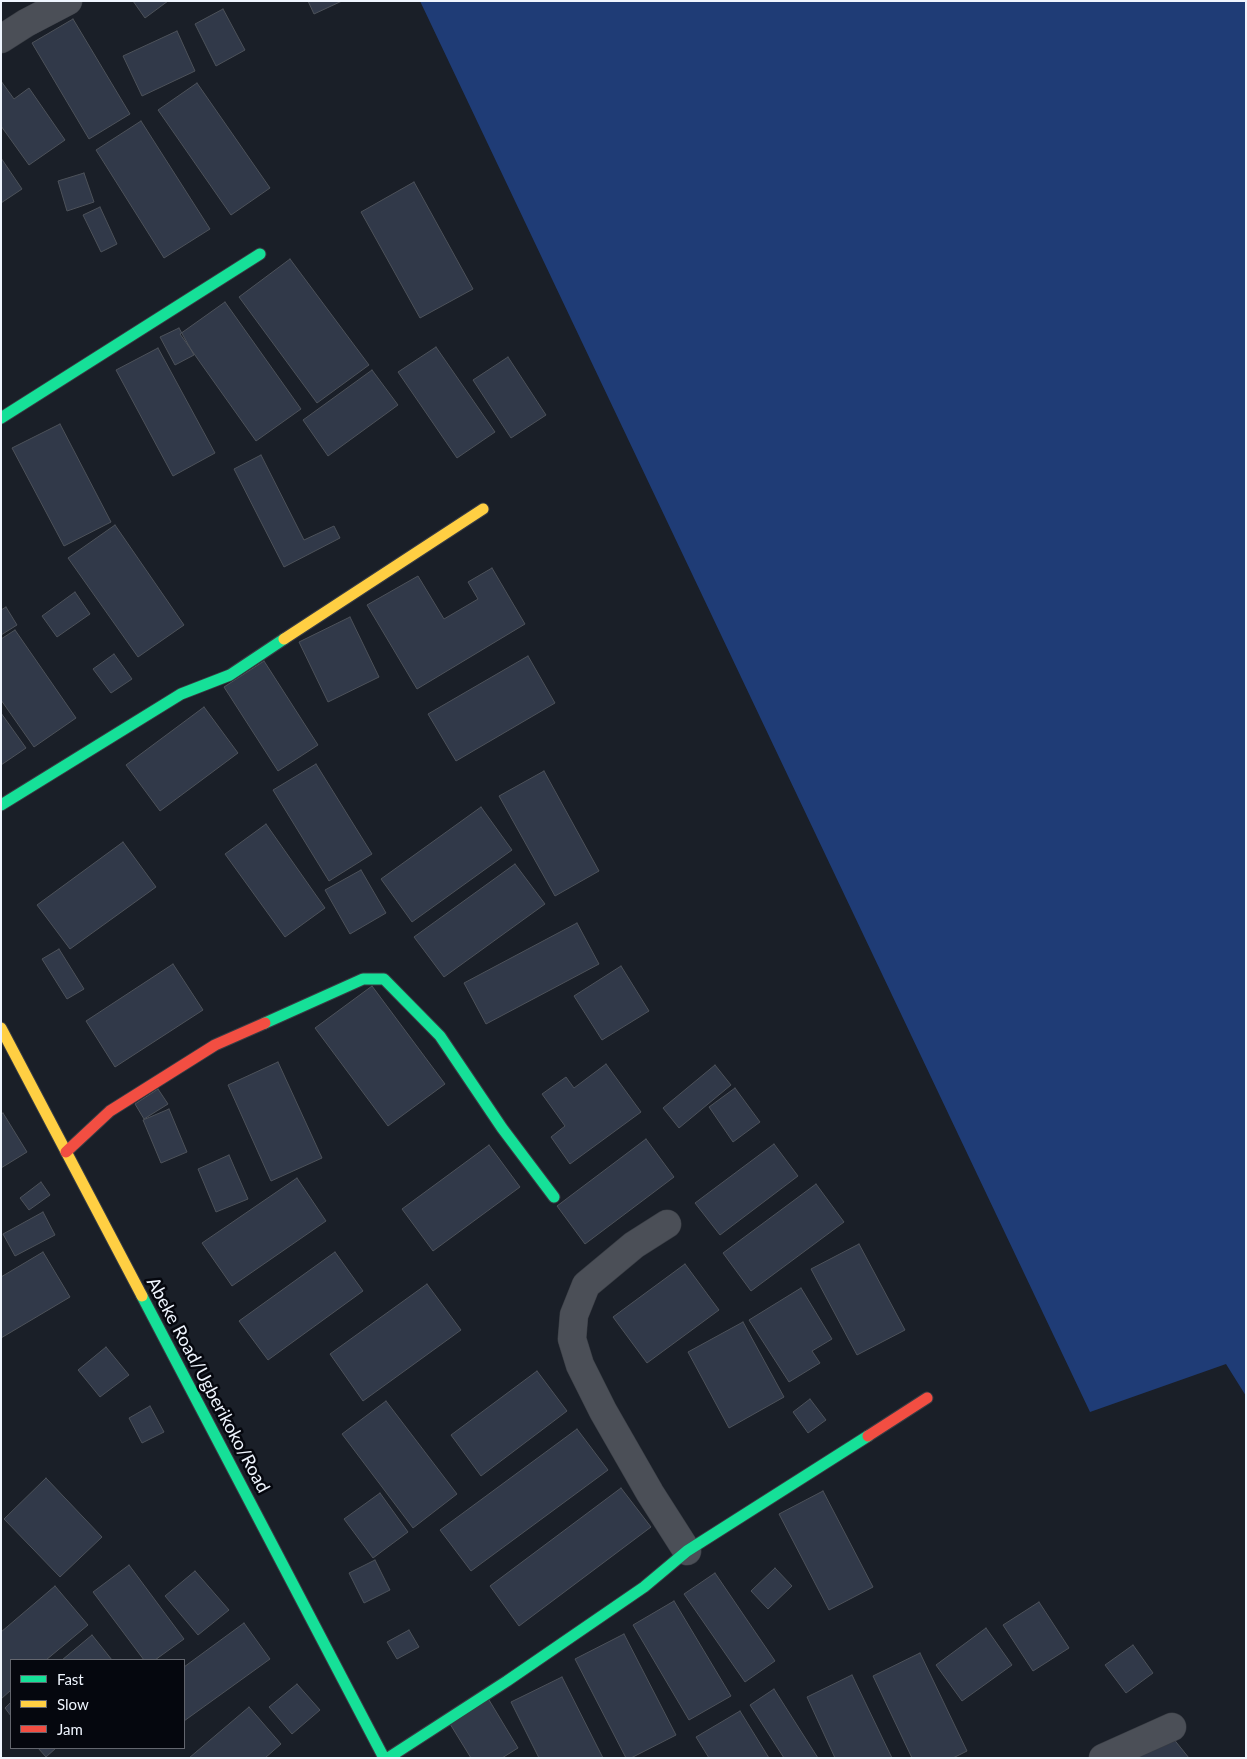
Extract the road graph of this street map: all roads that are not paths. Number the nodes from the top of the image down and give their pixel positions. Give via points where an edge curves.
1 (68, 1) edge
2 (1, 39) edge
3 (260, 254) dead end
4 (1, 418) edge
5 (484, 509) dead end
6 (1, 805) edge
7 (3, 1037) edge
8 (66, 1152) junction
9 (554, 1197) dead end
10 (666, 1224) dead end
11 (928, 1398) dead end
12 (687, 1551) junction
13 (1172, 1728) dead end
14 (386, 1758) edge
15 (1103, 1758) edge

1 - 2 street
3 - 4 street
5 - 6 street via 230,675 181,694
7 - 8 street, Abeke Road/Ugberikoko/Road
8 - 9 street via 110,1110 215,1045 364,979 384,978 440,1036 502,1128
8 - 14 street, Abeke Road/Ugberikoko/Road
10 - 12 street via 634,1245 586,1285 574,1315 572,1339 580,1365 603,1410
11 - 12 street
12 - 14 street via 644,1587 507,1681
13 - 15 street

